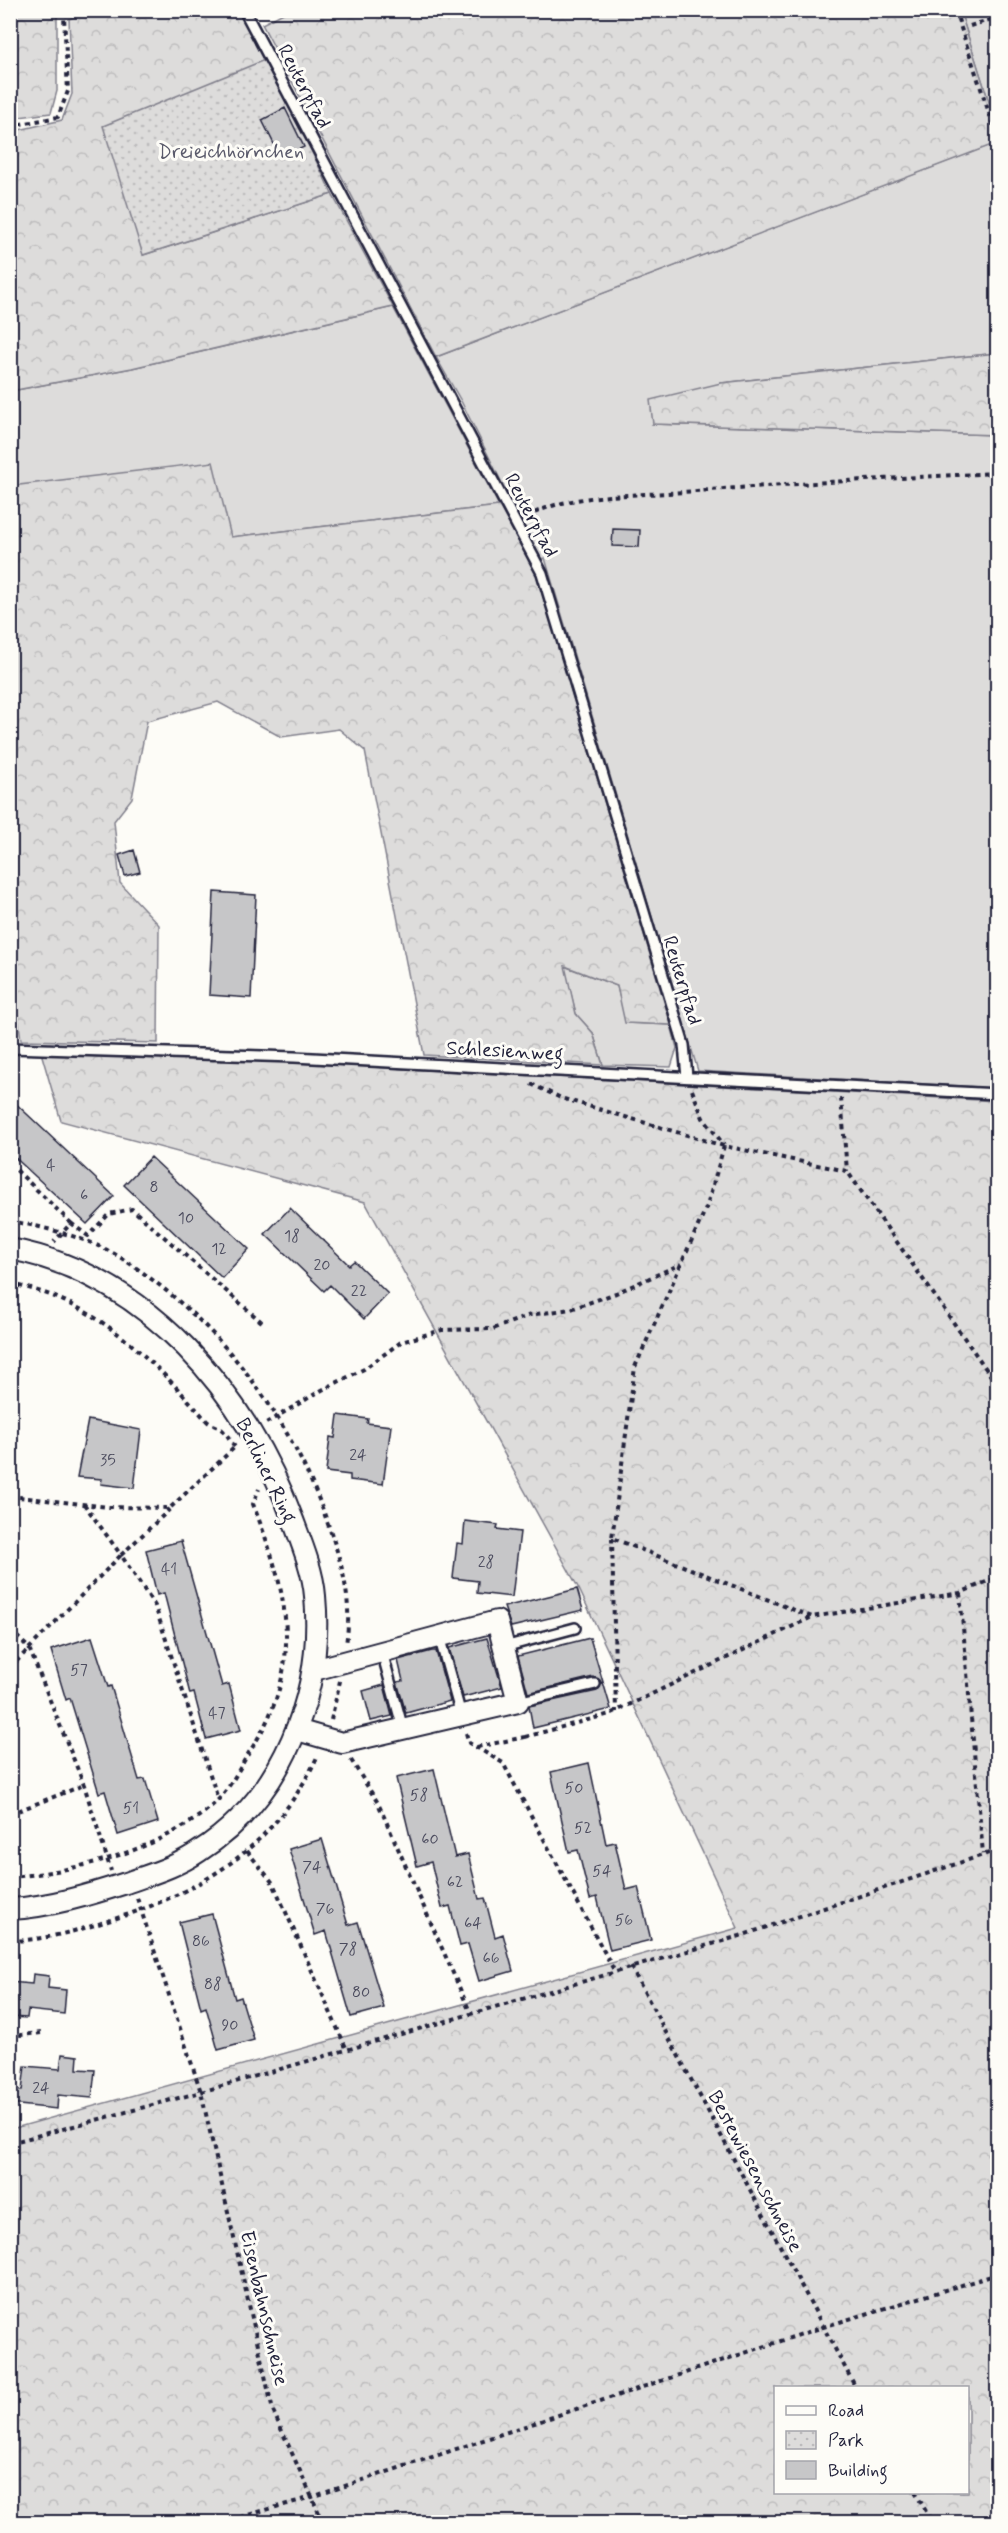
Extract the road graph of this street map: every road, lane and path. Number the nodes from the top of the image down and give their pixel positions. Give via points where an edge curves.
1 (76, 10) edge
2 (244, 10) edge
3 (955, 10) edge
4 (998, 17) edge
5 (970, 26) dead end
6 (10, 126) edge
7 (998, 140) edge
8 (998, 473) edge
9 (516, 523) junction
10 (10, 1048) edge
11 (507, 1068) junction
12 (687, 1077) junction
13 (840, 1086) junction
14 (998, 1094) edge
15 (724, 1146) junction
16 (10, 1164) edge
17 (847, 1172) junction
18 (71, 1223) junction
19 (10, 1249) edge
20 (42, 1256) junction
21 (681, 1264) junction
22 (10, 1284) edge
23 (264, 1324) dead end
24 (253, 1380) dead end
25 (998, 1386) edge
26 (277, 1417) junction
27 (252, 1432) junction
28 (235, 1447) junction
29 (241, 1457) dead end
30 (261, 1486) dead end
31 (10, 1496) edge
32 (83, 1503) junction
33 (170, 1508) junction
34 (612, 1538) junction
35 (120, 1555) junction
36 (998, 1578) edge
37 (960, 1593) junction
38 (812, 1617) junction
39 (575, 1628) dead end
40 (10, 1630) edge
41 (439, 1636) junction
42 (504, 1647) junction
43 (29, 1648) junction
44 (382, 1652) junction
45 (343, 1662) junction
46 (10, 1668) edge
47 (314, 1670) junction
48 (595, 1684) dead end
49 (518, 1702) junction
50 (616, 1712) junction
51 (461, 1715) junction
52 (403, 1729) junction
53 (297, 1730) junction
54 (538, 1734) junction
55 (525, 1737) dead end
56 (324, 1738) junction
57 (476, 1747) junction
58 (349, 1757) dead end
59 (84, 1785) junction
60 (218, 1800) junction
61 (10, 1814) edge
62 (998, 1850) edge
63 (247, 1851) dead end
64 (983, 1854) junction
65 (107, 1858) junction
66 (10, 1877) edge
67 (116, 1886) junction
68 (10, 1909) edge
69 (10, 1941) edge
70 (631, 1967) junction
71 (615, 1972) junction
72 (471, 2014) junction
73 (40, 2033) dead end
74 (10, 2036) edge
75 (347, 2050) junction
76 (201, 2092) junction
77 (10, 2143) edge
78 (998, 2274) edge
79 (823, 2328) junction
80 (855, 2386) edge
81 (916, 2494) edge
82 (312, 2497) junction
83 (224, 2523) edge
84 (323, 2523) edge
85 (932, 2523) edge

1 - 6 path via 64,16 68,91 58,117
2 - 9 lane, Reuterpfad
3 - 7 path
4 - 5 path
8 - 9 path via 591,499 543,507
9 - 12 lane, Reuterpfad via 542,573 684,1045
10 - 11 lane, Schlesienweg
11 - 12 lane, Schlesienweg
11 - 15 path via 518,1078 561,1098
12 - 13 lane, Schlesienweg
12 - 15 path via 703,1118
13 - 14 lane, Schlesienweg
13 - 17 path
15 - 17 path
15 - 21 path via 707,1206
16 - 18 path
17 - 25 path
18 - 20 path
18 - 23 path via 88,1236 109,1214 132,1209
19 - 20 street, Berliner Ring
20 - 27 street, Berliner Ring via 113,1289 165,1327 214,1376
21 - 26 path via 571,1309 530,1315 494,1329 442,1330 401,1342 364,1369
21 - 34 path via 635,1367
22 - 28 path via 57,1296 120,1334 161,1369 208,1423 222,1429
24 - 26 path
26 - 45 path via 319,1496 340,1555 349,1604
27 - 28 path
27 - 47 street, Berliner Ring via 282,1491 312,1581 318,1629
28 - 29 path
28 - 33 path
30 - 60 path via 253,1504 277,1570 285,1619 282,1684 269,1722
31 - 32 path
32 - 33 path
32 - 35 path
33 - 35 path
34 - 38 path
34 - 50 path
35 - 43 path
35 - 60 path via 155,1606
36 - 37 path
37 - 38 path
37 - 64 path
38 - 50 path
39 - 42 lane
40 - 43 path
41 - 42 street via 497,1621
41 - 44 street
41 - 51 lane
42 - 49 street
43 - 46 path
43 - 59 path
44 - 45 street
44 - 52 lane
45 - 47 street
45 - 56 path
47 - 53 street, Berliner Ring
48 - 49 lane
49 - 51 street
50 - 54 path
51 - 52 street
51 - 57 path via 469,1743
52 - 56 street via 342,1743
53 - 56 street
53 - 67 street, Berliner Ring via 268,1781 224,1833 166,1869
54 - 55 path
54 - 57 path
57 - 71 path via 503,1763
58 - 72 path via 378,1803
59 - 61 path
59 - 65 path
60 - 65 path via 164,1837
62 - 64 path
63 - 75 path via 273,1883
64 - 70 path via 740,1936
65 - 66 path via 58,1871
65 - 67 path
67 - 68 street, Berliner Ring
69 - 76 path, Eisenbahnschneise via 60,1936 142,1910
70 - 71 path
70 - 79 path, Bestewiesenschneise
71 - 72 path
72 - 75 path
73 - 74 path
75 - 76 path
76 - 77 path
76 - 82 path, Eisenbahnschneise via 273,2411
78 - 79 path
79 - 80 path, Bestewiesenschneise
79 - 82 path
81 - 85 path
82 - 83 path
82 - 84 path, Eisenbahnschneise

